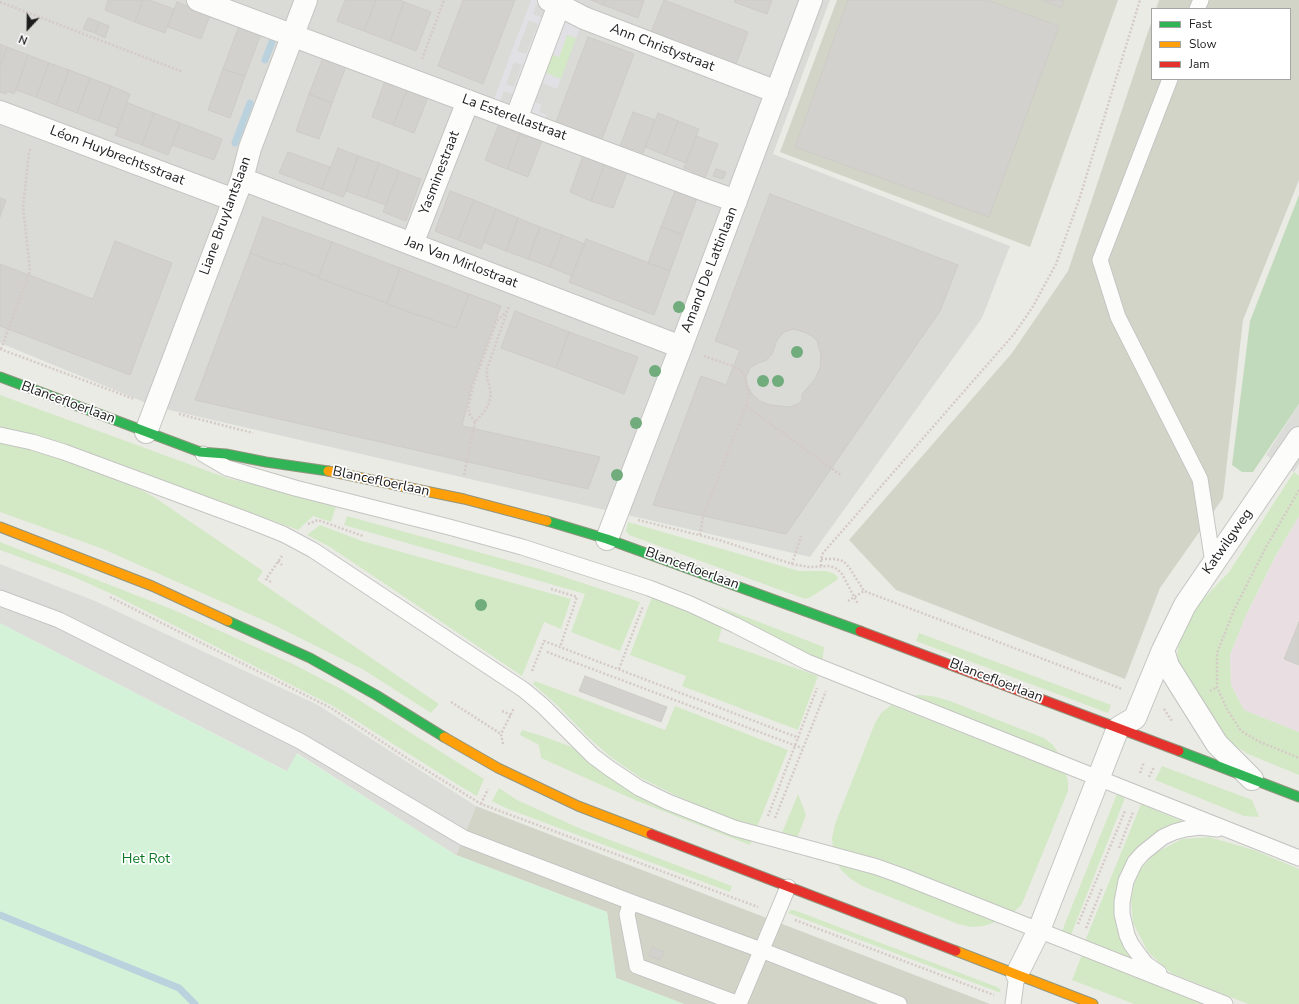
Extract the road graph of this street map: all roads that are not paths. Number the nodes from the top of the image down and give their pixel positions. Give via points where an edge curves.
1 (198, 0) edge
2 (306, 0) edge
3 (811, 0) edge
4 (554, 2) edge
5 (293, 36) junction
6 (1170, 80) edge
7 (777, 92) junction
8 (468, 101) junction
9 (0, 112) edge
10 (516, 119) junction
11 (242, 179) junction
12 (234, 200) junction
13 (736, 201) junction
14 (412, 244) junction
15 (681, 347) junction
16 (0, 377) edge
17 (146, 432) junction
18 (0, 435) edge
19 (1299, 438) edge
20 (200, 452) junction
21 (0, 527) edge
22 (607, 539) junction
23 (1213, 563) junction
24 (0, 598) edge
25 (1163, 650) junction
26 (1118, 728) junction
27 (1098, 778) junction
28 (1252, 779) junction
29 (1299, 797) edge
30 (1256, 840) junction
31 (1299, 858) edge
32 (788, 887) junction
33 (631, 902) junction
34 (1039, 930) junction
35 (761, 950) junction
36 (1017, 974) junction
37 (1187, 989) junction
38 (1014, 1003) edge
39 (739, 1004) edge
40 (899, 1004) edge
41 (1093, 1004) edge
42 (1225, 1004) edge

1 - 5 street, La Esterellastraat
2 - 5 street, Liane Bruylantslaan
3 - 7 street, Amand De Lattinlaan
4 - 7 street, Ann Christystraat via 584,18
4 - 10 street
5 - 8 street, La Esterellastraat
5 - 11 street, Liane Bruylantslaan via 250,148
6 - 23 lane via 1100,260 1118,318 1200,479
7 - 13 street, Amand De Lattinlaan
8 - 10 street, La Esterellastraat
8 - 14 street, Yasminestraat
9 - 12 street, Léon Huybrechtsstraat
10 - 13 street, La Esterellastraat
11 - 12 street, Liane Bruylantslaan
11 - 14 street, Jan Van Mirlostraat
12 - 17 street, Liane Bruylantslaan
13 - 15 street, Amand De Lattinlaan
14 - 15 street, Jan Van Mirlostraat
15 - 22 street, Amand De Lattinlaan
16 - 17 main road, Blancefloerlaan
17 - 20 main road, Blancefloerlaan
18 - 34 lane via 64,452 250,521 289,537 326,557 524,690 593,756 639,788 668,802 734,828 877,867
19 - 23 street, Katwilgweg
20 - 22 main road, Blancefloerlaan via 325,470 457,498 509,510
20 - 27 lane via 227,468 522,547 649,588 735,625 807,662
21 - 32 main road via 152,586 310,658 338,672 461,748 578,806
22 - 26 main road, Blancefloerlaan via 851,627
23 - 25 street, Katwilgweg via 1185,605
24 - 33 lane via 60,620 300,741 464,838
25 - 26 street, Katwilgweg via 1135,718
25 - 28 street via 1168,666 1217,744
26 - 27 street
26 - 28 main road, Blancefloerlaan
27 - 30 lane
27 - 34 street
28 - 29 main road
30 - 31 lane
30 - 37 lane via 1218,829 1185,829 1153,844 1143,853 1130,872 1123,891 1122,908 1131,944 1146,964
32 - 35 lane
32 - 36 main road
33 - 35 lane
33 - 39 lane via 627,914 637,966
34 - 36 street
34 - 37 lane
35 - 39 lane
35 - 40 lane
36 - 38 lane
36 - 41 main road
37 - 42 lane

